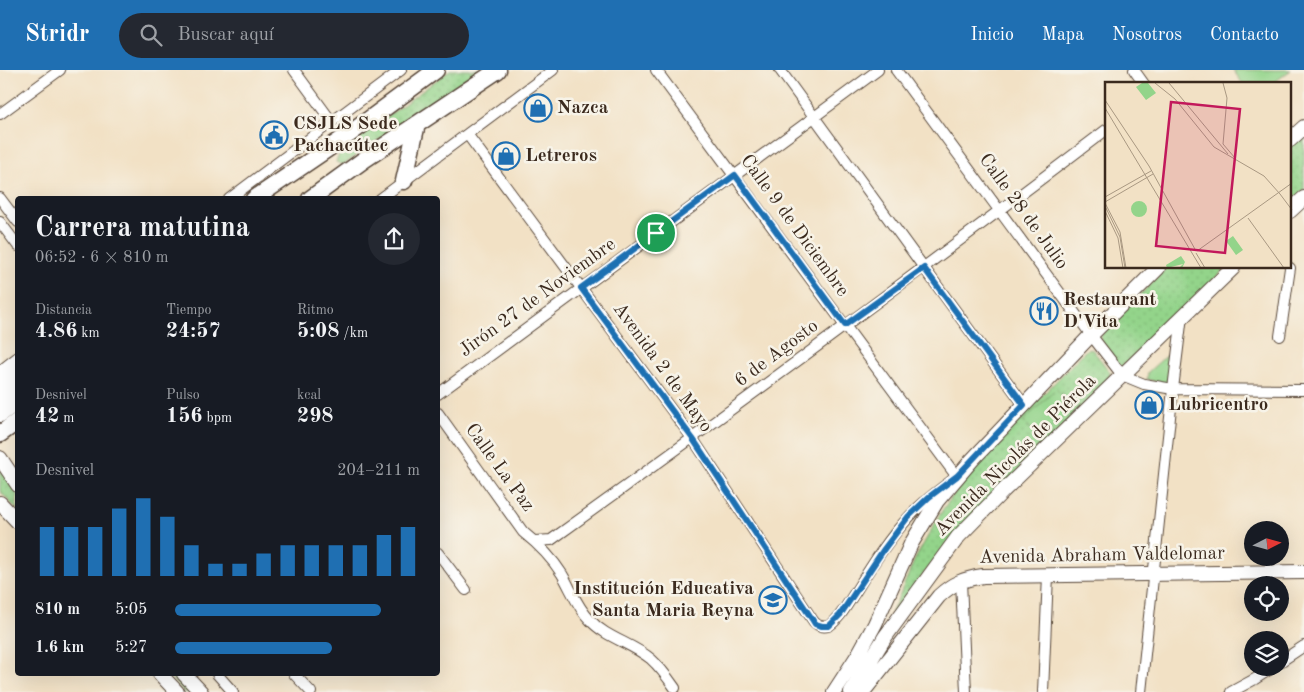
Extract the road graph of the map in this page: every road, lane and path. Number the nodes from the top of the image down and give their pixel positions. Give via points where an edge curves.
1 (60, 70) edge
2 (294, 70) edge
3 (401, 70) edge
4 (436, 70) edge
5 (498, 70) edge
6 (553, 70) edge
7 (656, 70) edge
8 (780, 70) edge
9 (878, 70) edge
10 (896, 70) edge
11 (1134, 70) edge
12 (1143, 82) edge
13 (0, 114) edge
14 (814, 117) junction
15 (332, 122) junction
16 (417, 124) junction
17 (1304, 127) edge
18 (1105, 131) edge
19 (467, 134) junction
20 (1292, 138) edge
21 (310, 161) junction
22 (735, 175) junction
23 (404, 181) junction
24 (233, 196) edge
25 (258, 196) edge
26 (269, 196) edge
27 (312, 196) edge
28 (384, 196) edge
29 (0, 198) edge
30 (1304, 198) edge
31 (1292, 209) edge
32 (1000, 210) junction
33 (15, 218) edge
34 (0, 222) edge
35 (15, 242) edge
36 (924, 268) junction
37 (1157, 269) edge
38 (1232, 269) edge
39 (1290, 269) edge
40 (581, 288) junction
41 (1182, 316) junction
42 (845, 325) junction
43 (1091, 335) junction
44 (1280, 336) dead end
45 (15, 360) edge
46 (4, 372) edge
47 (1122, 375) junction
48 (15, 387) edge
49 (1173, 389) junction
50 (1304, 390) edge
51 (440, 393) edge
52 (0, 398) edge
53 (15, 403) edge
54 (1024, 405) junction
55 (0, 414) edge
56 (440, 415) edge
57 (15, 423) edge
58 (0, 434) edge
59 (693, 439) junction
60 (0, 458) edge
61 (957, 476) junction
62 (15, 480) edge
63 (1, 506) edge
64 (15, 519) edge
65 (535, 541) junction
66 (440, 556) edge
67 (1304, 572) edge
68 (1154, 574) junction
69 (1048, 575) junction
70 (961, 581) junction
71 (466, 590) dead end
72 (1304, 646) edge
73 (1289, 656) edge
74 (162, 676) edge
75 (186, 676) edge
76 (219, 676) edge
77 (296, 676) edge
78 (1260, 676) edge
79 (675, 688) dead end
80 (176, 692) edge
81 (201, 692) edge
82 (233, 692) edge
83 (311, 692) edge
84 (834, 692) edge
85 (851, 692) edge
86 (863, 692) edge
87 (966, 692) edge
88 (1043, 692) edge
89 (1141, 692) edge
90 (1231, 692) edge

1 - 13 street
2 - 15 street
3 - 15 street
4 - 21 main road
5 - 16 main road
6 - 19 street
7 - 22 street, Calle 9 de Diciembre
8 - 14 street
9 - 14 street, Jirón 27 de Noviembre
10 - 32 street, Calle 28 de Julio
11 - 12 street
14 - 22 street, Jirón 27 de Noviembre
14 - 36 street
15 - 24 street
16 - 23 main road
16 - 27 main road
17 - 20 main road
18 - 32 street, 6 de Agosto
19 - 23 street
19 - 40 street, Avenida 2 de Mayo
21 - 25 main road
21 - 26 main road
22 - 40 street, Jirón 27 de Noviembre
22 - 42 street, Calle 9 de Diciembre
23 - 28 street
29 - 33 street
30 - 31 main road
32 - 36 street, 6 de Agosto
32 - 43 street, Calle 28 de Julio
34 - 35 street
36 - 42 street, 6 de Agosto
36 - 54 street
37 - 43 main road, Avenida Nicolás de Piérola
38 - 41 main road, Avenida Nicolás de Piérola
39 - 44 street
40 - 51 street, Jirón 27 de Noviembre
40 - 59 street, Avenida 2 de Mayo
41 - 47 main road, Avenida Nicolás de Piérola
41 - 49 street
42 - 59 street, 6 de Agosto
42 - 61 street, Calle 9 de Diciembre
43 - 47 street, Calle 28 de Julio
43 - 54 main road, Avenida Nicolás de Piérola
45 - 46 street
47 - 49 street via 1144,384
47 - 85 main road, Avenida Nicolás de Piérola via 958,537 885,637
48 - 52 main road
49 - 50 street
49 - 68 street
53 - 55 main road
54 - 61 main road, Avenida Nicolás de Piérola
56 - 65 street, Calle La Paz via 523,532
57 - 58 main road
59 - 61 street, Avenida 2 de Mayo via 815,624 822,626 829,626 840,615 908,517
59 - 65 street, 6 de Agosto via 550,540
60 - 62 main road
61 - 84 main road, Avenida Nicolás de Piérola via 936,501 911,544 876,624
63 - 64 main road
65 - 79 street, Calle La Paz via 560,572 591,622 650,658
66 - 71 street
67 - 68 main road, Avenida Abraham Valdelomar
68 - 69 main road, Avenida Abraham Valdelomar
68 - 89 street
69 - 70 main road, Avenida Abraham Valdelomar via 983,576
69 - 88 street
70 - 86 main road, Avenida Abraham Valdelomar via 939,596
70 - 87 street
72 - 73 street
74 - 80 main road
75 - 81 main road
76 - 82 street
77 - 83 street
78 - 90 street

